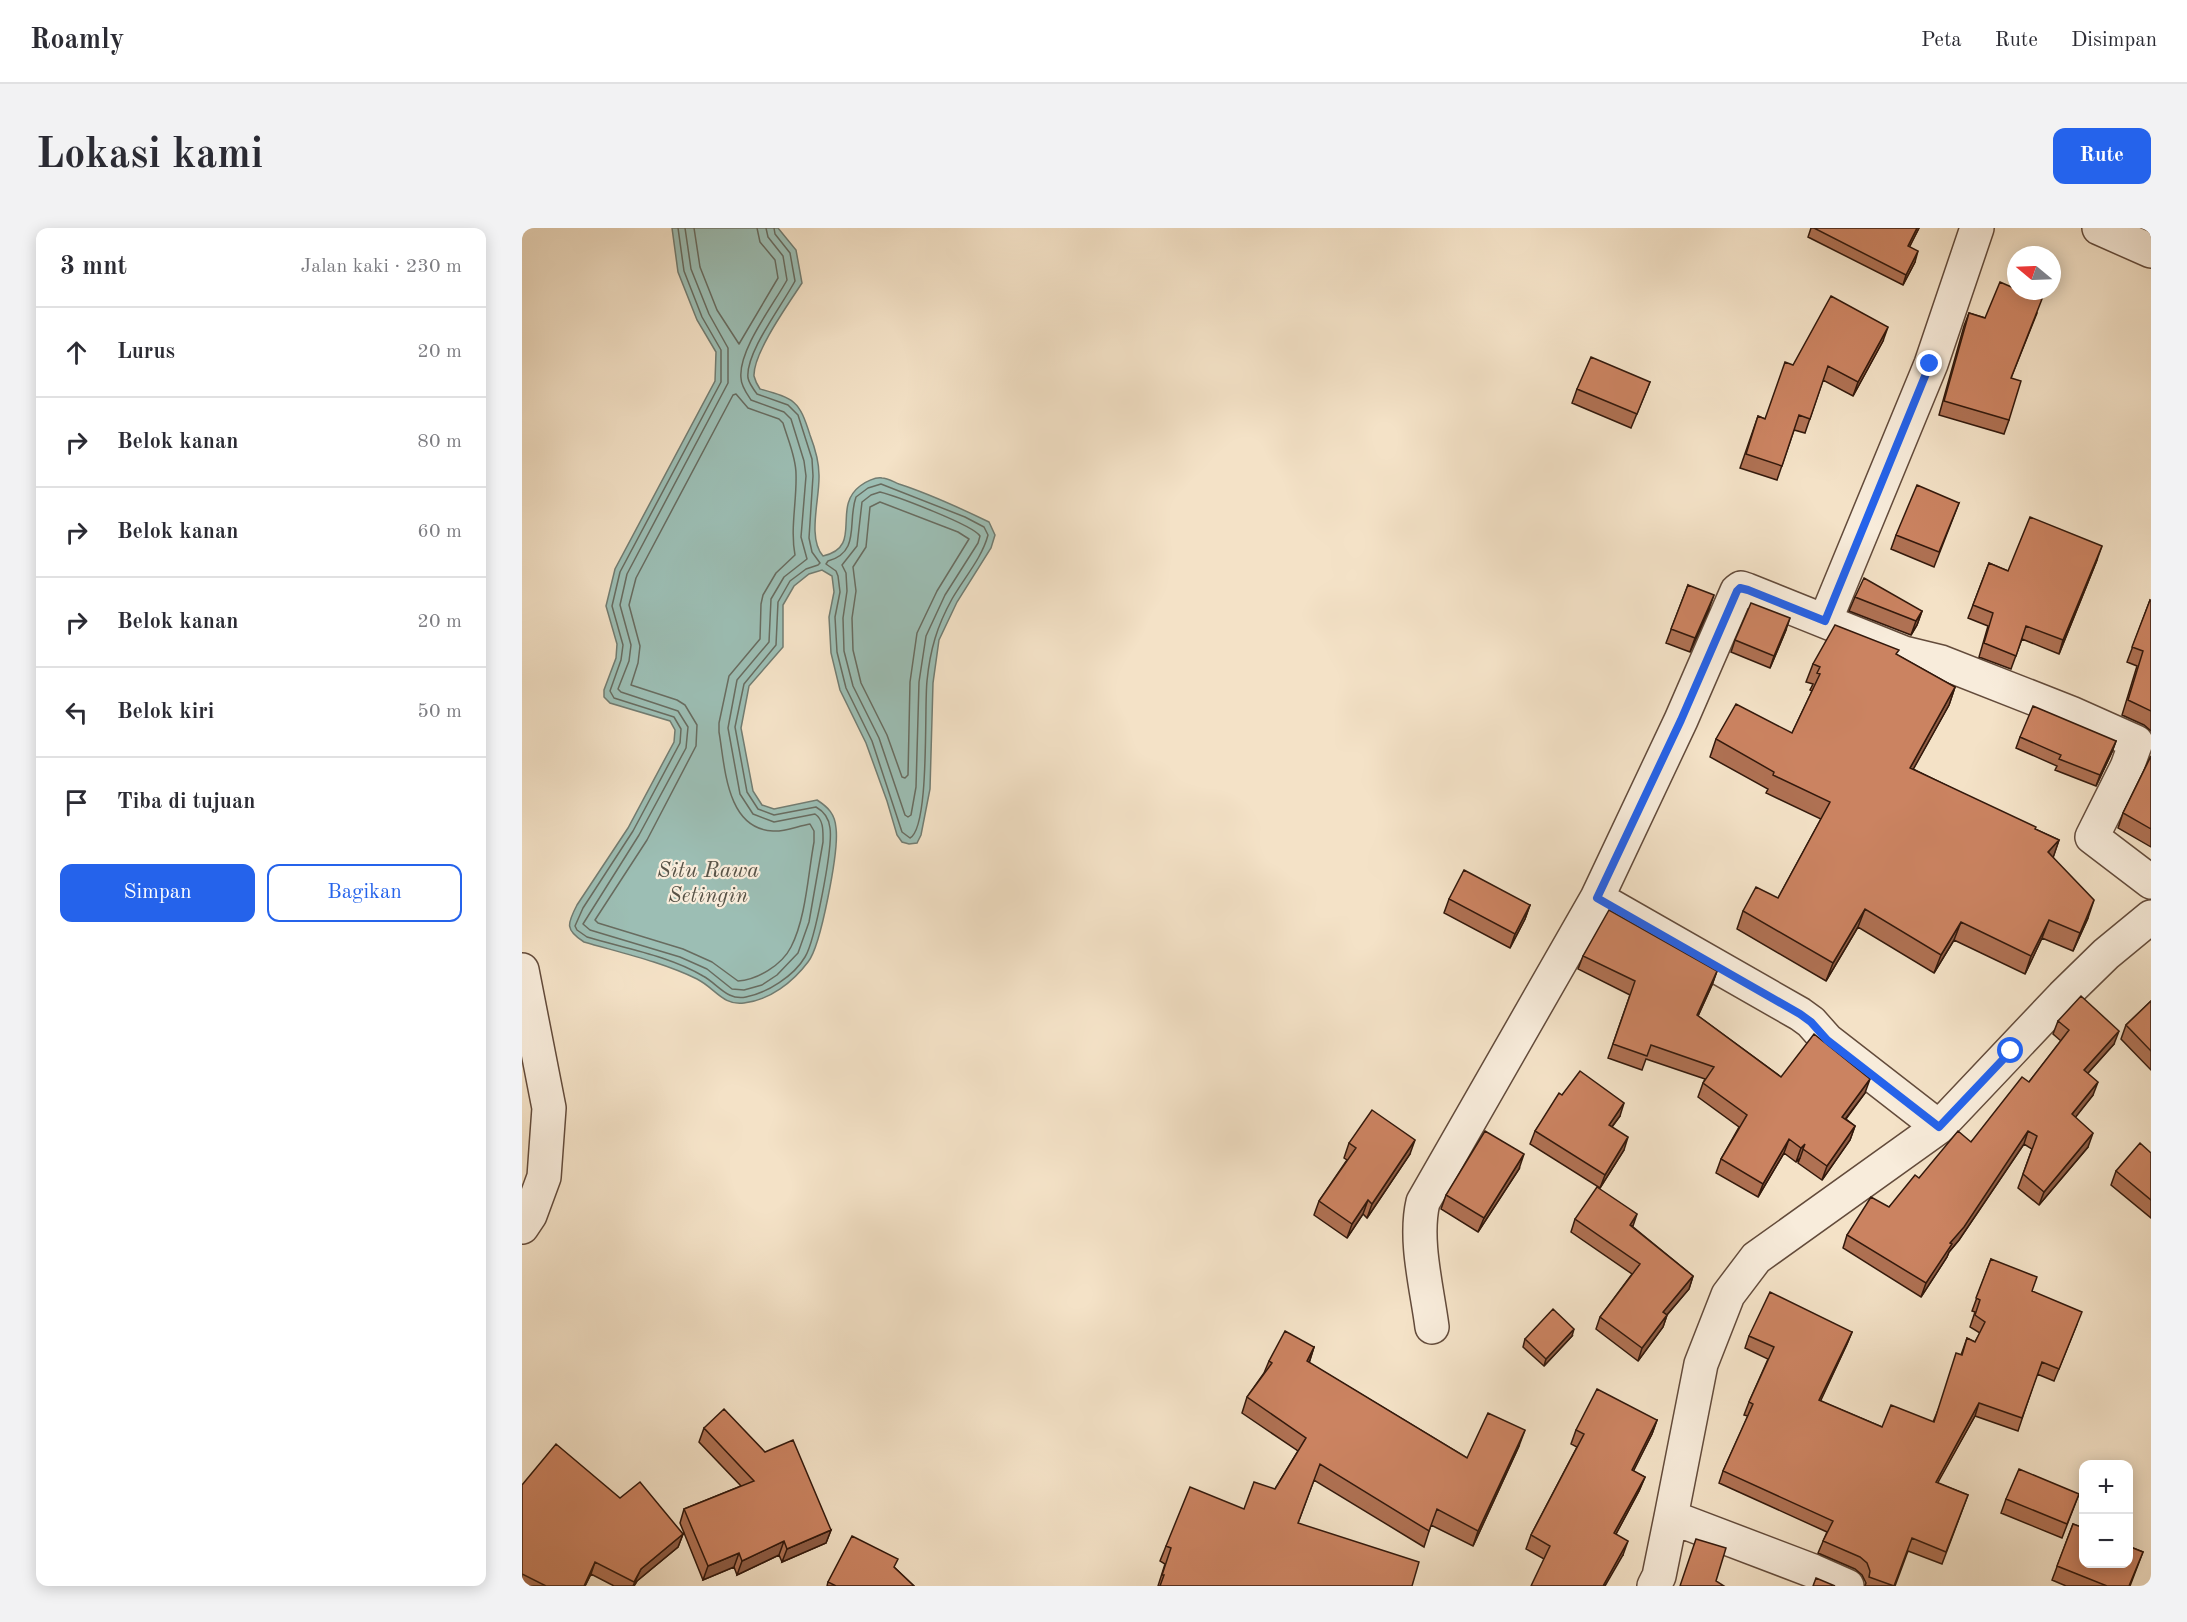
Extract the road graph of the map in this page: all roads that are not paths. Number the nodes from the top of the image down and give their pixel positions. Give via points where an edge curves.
1 (1977, 228) edge
2 (2099, 228) edge
3 (2151, 251) edge
4 (1825, 621) junction
5 (2151, 882) edge
6 (1597, 898) junction
7 (2151, 917) edge
8 (522, 970) edge
9 (1939, 1127) junction
10 (522, 1227) edge
11 (1432, 1327) dead end
12 (1671, 1517) junction
13 (1810, 1578) edge
14 (1654, 1586) edge
15 (1847, 1586) edge

1 - 4 street via 1930,364
2 - 3 street
4 - 5 street via 1904,654 1941,662 2136,742 2092,837
4 - 6 street via 1748,590 1737,591
6 - 9 street via 1800,1014 1827,1040
6 - 11 street via 1423,1202 1420,1235
7 - 9 street via 2063,996
8 - 10 street via 549,1108 544,1177
9 - 12 street via 1756,1258 1728,1295 1701,1364
12 - 13 street
12 - 14 street
13 - 15 street

